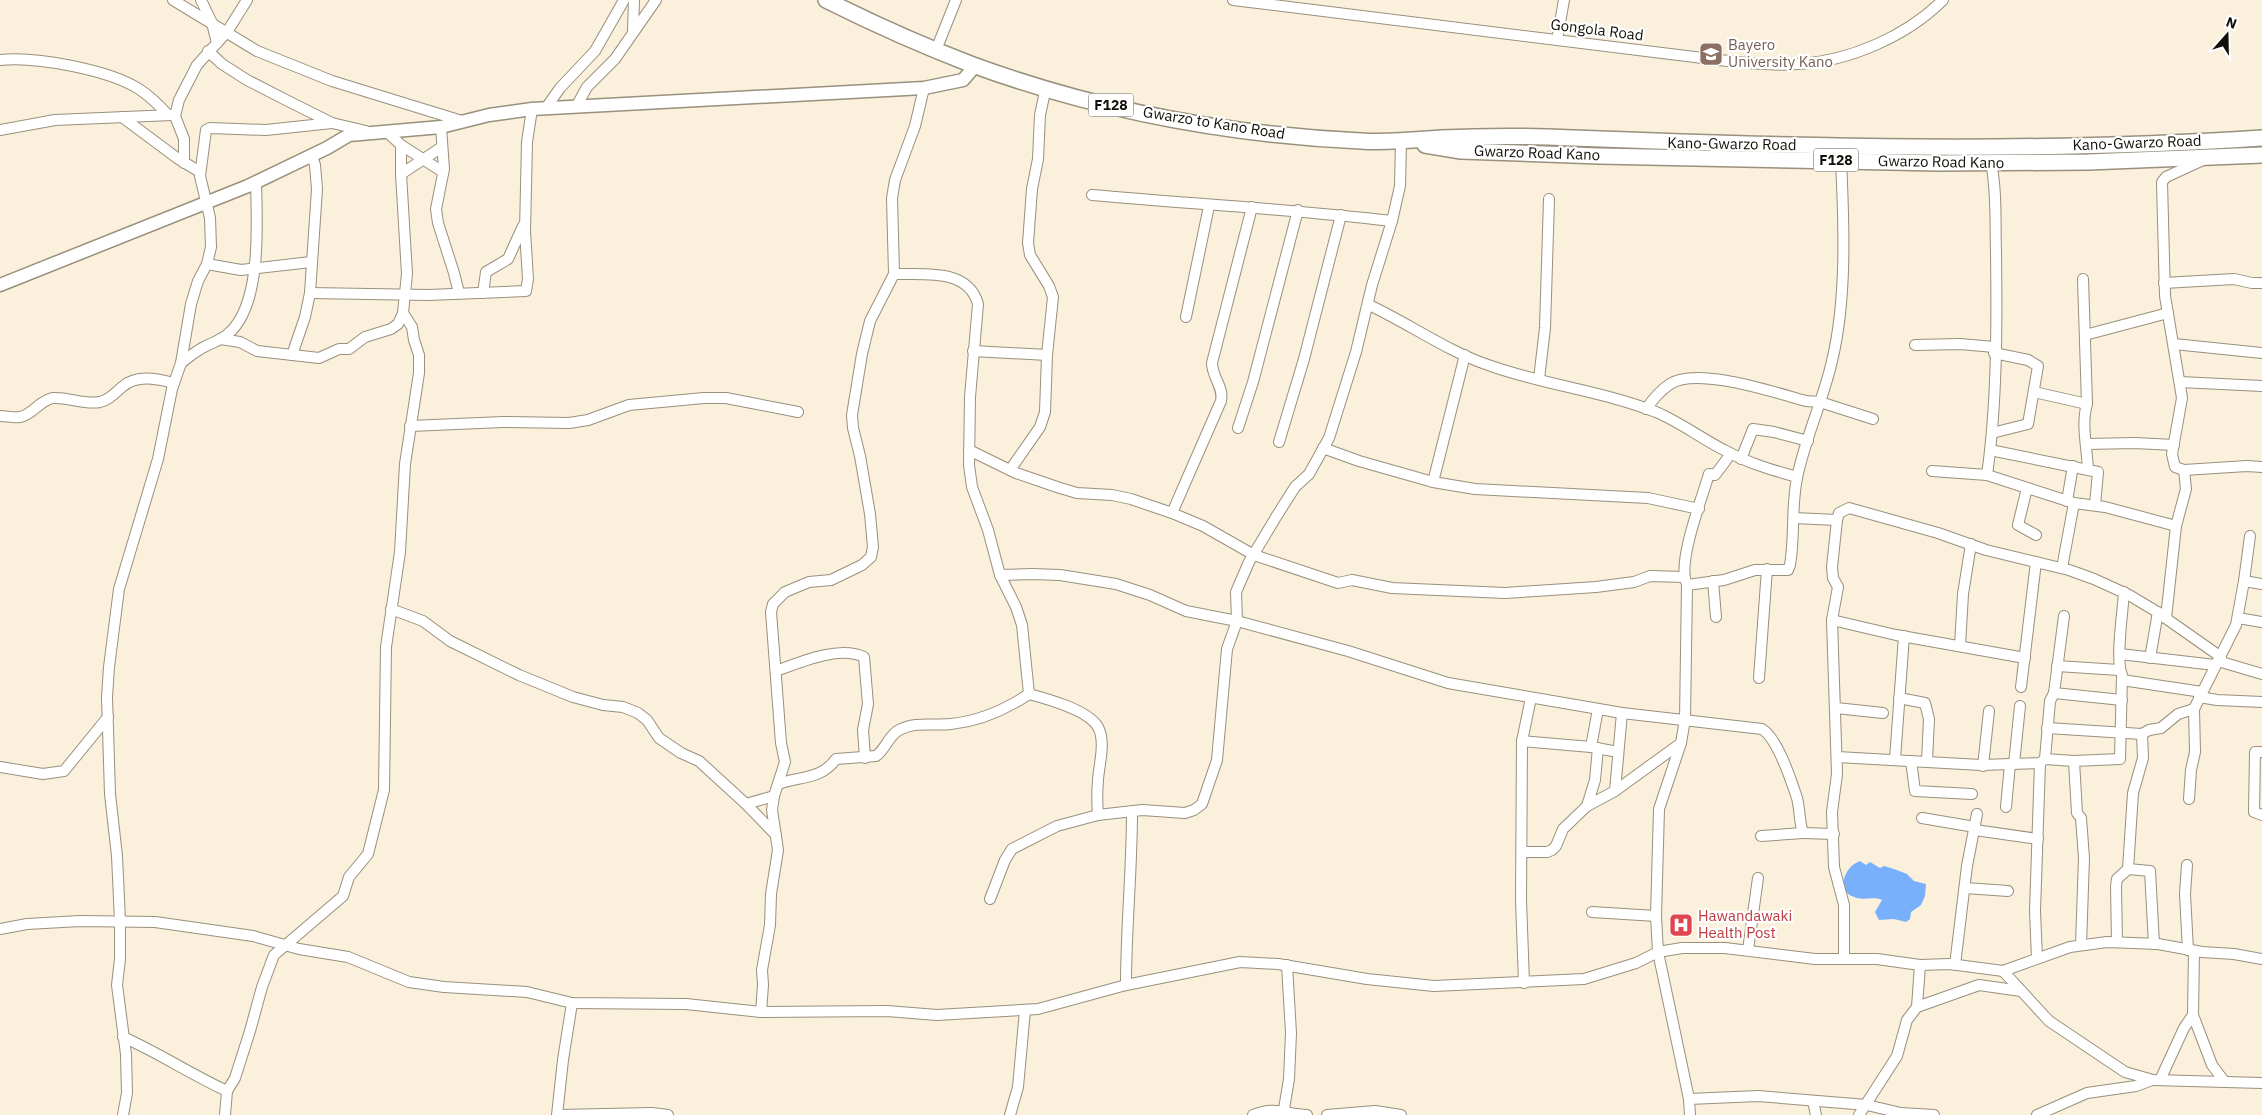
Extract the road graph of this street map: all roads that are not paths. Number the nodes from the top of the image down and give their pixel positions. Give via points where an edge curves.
1 (173, 0) edge
2 (201, 0) edge
3 (247, 0) edge
4 (624, 0) edge
5 (634, 0) edge
6 (656, 0) edge
7 (826, 0) edge
8 (956, 0) edge
9 (1233, 0) edge
10 (1564, 0) edge
11 (1943, 0) edge
12 (212, 23) junction
13 (633, 30) junction
14 (227, 32) junction
15 (1557, 40) junction
16 (217, 43) junction
17 (936, 50) junction
18 (208, 51) junction
19 (0, 60) edge
20 (975, 66) junction
21 (1046, 87) junction
22 (924, 88) junction
23 (576, 106) junction
24 (546, 108) junction
25 (532, 109) junction
26 (172, 115) junction
27 (122, 117) junction
28 (462, 122) junction
29 (332, 123) junction
30 (441, 128) junction
31 (0, 130) edge
32 (386, 131) junction
33 (370, 132) junction
34 (2262, 138) edge
35 (1406, 141) junction
36 (401, 145) junction
37 (442, 147) junction
38 (2262, 155) edge
39 (312, 156) junction
40 (423, 159) junction
41 (2207, 159) junction
42 (1841, 160) junction
43 (1991, 162) junction
44 (184, 163) junction
45 (200, 172) junction
46 (444, 172) junction
47 (401, 174) junction
48 (256, 182) junction
49 (1092, 195) dead end
50 (1549, 199) dead end
51 (206, 204) junction
52 (1209, 206) junction
53 (1252, 208) junction
54 (1298, 210) junction
55 (1340, 215) junction
56 (526, 218) junction
57 (1392, 221) junction
58 (311, 262) junction
59 (207, 264) junction
60 (254, 268) junction
61 (894, 274) junction
62 (2084, 279) dead end
63 (2164, 283) junction
64 (2262, 283) edge
65 (0, 285) edge
66 (310, 293) junction
67 (459, 293) junction
68 (483, 293) junction
69 (405, 295) junction
70 (1368, 305) junction
71 (2168, 313) junction
72 (403, 314) junction
73 (1186, 317) dead end
74 (2085, 335) junction
75 (220, 340) junction
76 (185, 344) junction
77 (2174, 344) junction
78 (1915, 345) dead end
79 (205, 346) junction
80 (1994, 350) junction
81 (974, 351) junction
82 (2262, 353) edge
83 (292, 355) junction
84 (1047, 355) junction
85 (1465, 356) junction
86 (181, 363) junction
87 (1540, 379) junction
88 (2180, 382) junction
89 (174, 384) junction
90 (2262, 386) edge
91 (2034, 392) junction
92 (1820, 402) junction
93 (2087, 404) junction
94 (1646, 409) junction
95 (798, 412) dead end
96 (0, 416) edge
97 (1873, 419) dead end
98 (410, 426) junction
99 (1238, 428) dead end
100 (1992, 433) junction
101 (1808, 441) junction
102 (1279, 442) dead end
103 (2087, 444) junction
104 (2174, 445) junction
105 (1323, 448) junction
106 (969, 450) junction
107 (1990, 450) junction
108 (1741, 458) junction
109 (1726, 459) dead end
110 (2073, 466) junction
111 (2262, 467) edge
112 (2088, 469) junction
113 (1010, 470) junction
114 (2184, 470) junction
115 (1932, 471) dead end
116 (1987, 475) junction
117 (1797, 477) junction
118 (1433, 482) junction
119 (2027, 488) junction
120 (2071, 502) junction
121 (2095, 506) junction
122 (1699, 509) junction
123 (1172, 513) junction
124 (1794, 518) junction
125 (1837, 520) junction
126 (2176, 526) junction
127 (2036, 535) dead end
128 (2250, 536) dead end
129 (1971, 544) junction
130 (1254, 555) junction
131 (2036, 562) junction
132 (2062, 568) junction
133 (1767, 569) junction
134 (1000, 575) junction
135 (1686, 581) junction
136 (1712, 581) junction
137 (2244, 581) junction
138 (2262, 584) edge
139 (2124, 592) junction
140 (391, 609) junction
141 (2162, 615) junction
142 (2064, 616) dead end
143 (1716, 617) dead end
144 (2238, 618) junction
145 (1832, 620) junction
146 (1237, 621) junction
147 (2262, 622) edge
148 (1904, 636) junction
149 (1960, 646) junction
150 (2120, 654) junction
151 (2025, 658) junction
152 (2150, 658) junction
153 (2218, 661) junction
154 (2057, 666) junction
155 (776, 672) junction
156 (2262, 674) edge
157 (2121, 675) junction
158 (1759, 678) dead end
159 (2022, 687) dead end
160 (2054, 693) junction
161 (1029, 694) junction
162 (2200, 694) junction
163 (1531, 698) junction
164 (1900, 698) junction
165 (2122, 700) junction
166 (2262, 702) edge
167 (2020, 706) dead end
168 (1836, 708) junction
169 (1598, 709) junction
170 (2194, 709) junction
171 (1989, 710) dead end
172 (1622, 713) junction
173 (1883, 713) dead end
174 (108, 717) junction
175 (1684, 719) junction
176 (2047, 728) junction
177 (2120, 732) junction
178 (2142, 734) junction
179 (1522, 740) junction
180 (1681, 743) junction
181 (1594, 748) junction
182 (1618, 752) junction
183 (2262, 752) edge
184 (1837, 756) junction
185 (864, 758) junction
186 (1895, 759) junction
187 (1912, 761) junction
188 (1927, 761) junction
189 (2042, 761) junction
190 (2074, 761) junction
191 (2012, 764) junction
192 (1983, 766) junction
193 (0, 767) edge
194 (778, 784) junction
195 (1615, 791) junction
196 (1972, 794) dead end
197 (774, 796) junction
198 (2189, 799) dead end
199 (746, 804) junction
200 (1587, 806) junction
201 (2006, 807) dead end
202 (1132, 812) junction
203 (1977, 814) dead end
204 (1098, 815) junction
205 (2262, 815) edge
206 (1922, 818) dead end
207 (1975, 828) junction
208 (1802, 833) junction
209 (1834, 834) junction
210 (777, 836) junction
211 (1761, 836) dead end
212 (2038, 839) junction
213 (1522, 852) junction
214 (2187, 865) dead end
215 (2128, 869) junction
216 (1758, 878) dead end
217 (1964, 888) junction
218 (2008, 891) dead end
219 (990, 899) dead end
220 (1592, 912) dead end
221 (1656, 916) junction
222 (120, 921) junction
223 (0, 929) edge
224 (269, 940) junction
225 (2117, 942) junction
226 (2154, 944) junction
227 (2081, 945) junction
228 (287, 946) junction
229 (1748, 950) junction
230 (2191, 951) junction
231 (1658, 952) junction
232 (274, 955) junction
233 (1844, 958) junction
234 (2037, 958) junction
235 (2262, 959) edge
236 (1287, 965) junction
237 (1920, 965) junction
238 (1955, 965) junction
239 (1989, 968) junction
240 (2003, 971) junction
241 (1524, 982) junction
242 (1126, 985) junction
243 (1979, 985) junction
244 (2021, 991) junction
245 (572, 1004) junction
246 (1917, 1007) junction
247 (1025, 1010) junction
248 (761, 1012) junction
249 (2193, 1015) junction
250 (124, 1037) junction
251 (2156, 1080) junction
252 (2224, 1081) junction
253 (2262, 1083) edge
254 (228, 1091) junction
255 (1813, 1101) junction
256 (1867, 1105) junction
257 (1689, 1108) edge
258 (1283, 1113) edge
259 (123, 1115) edge
260 (225, 1115) edge
261 (558, 1115) edge
262 (668, 1115) edge
263 (1010, 1115) edge
264 (1253, 1115) edge
265 (1307, 1115) edge
266 (1327, 1115) edge
267 (1401, 1115) edge
268 (1680, 1115) edge
269 (1816, 1115) edge
270 (1859, 1115) edge
271 (1934, 1115) edge
272 (2037, 1115) edge

1 - 12 street
2 - 12 street
3 - 14 street
4 - 24 street via 594,51
5 - 13 street
6 - 13 street
7 - 17 main road, Gwarzo to Kano Road / F128
8 - 17 street
9 - 15 street, Gongola Road
10 - 15 street
11 - 15 street, Gongola Road via 1892,36 1849,54 1800,64 1747,63
12 - 14 street
12 - 16 street
13 - 23 street via 615,59 587,87
14 - 16 street
14 - 28 street via 257,51 299,68
16 - 18 street
17 - 20 main road, Gwarzo to Kano Road / F128
18 - 26 street via 186,84
18 - 29 street via 248,80
19 - 26 street via 30,59 101,74 138,88
20 - 21 main road, Gwarzo to Kano Road / F128
20 - 22 street via 964,80
21 - 35 main road, Gwarzo to Kano Road / F128 via 1142,112 1229,128 1364,142
21 - 84 street via 1040,115 1028,243 1030,255 1053,297
22 - 23 street
22 - 61 street via 894,189
23 - 24 street
24 - 25 street
25 - 28 street
25 - 56 street via 527,142
26 - 27 street
26 - 44 street via 184,139
27 - 31 street via 55,120
27 - 44 street
28 - 30 street
29 - 33 street
29 - 45 street via 266,130 208,129 203,142
30 - 32 street
30 - 37 street
32 - 33 street
32 - 36 street
33 - 39 street via 349,135
34 - 35 main road, Kano-Gwarzo Road / F128 via 1956,147 1750,145 1508,137
35 - 42 main road, Gwarzo Road Kano / F128 via 1461,151
35 - 57 street
36 - 40 street
36 - 47 street
37 - 40 street
37 - 46 street
38 - 41 main road, Gwarzo Road Kano / F128
39 - 48 street
39 - 58 street via 317,189
40 - 46 street
40 - 47 street
41 - 43 main road, Gwarzo Road Kano / F128
41 - 63 street via 2166,176 2162,182
42 - 43 main road, Gwarzo Road Kano / F128
42 - 92 street via 1840,318 1832,363
43 - 80 street via 1995,182 1997,293
44 - 45 street
45 - 51 street
46 - 67 street via 436,208
47 - 69 street
48 - 51 street
48 - 60 street
49 - 52 street
50 - 87 street
51 - 59 street via 211,234
51 - 65 street
52 - 53 street
52 - 73 street
53 - 54 street
53 - 123 street via 1212,363 1222,393 1221,401
54 - 55 street
54 - 99 street
55 - 57 street
55 - 102 street via 1304,359
56 - 68 street via 508,259 486,272
56 - 68 street via 527,290
57 - 70 street
58 - 60 street
58 - 66 street
59 - 60 street via 222,268
59 - 76 street via 191,304
60 - 75 street via 251,288 238,324
61 - 81 street via 952,277 971,288 978,304
61 - 155 street via 870,322 852,415 874,547 871,557 862,565 831,580 796,586 773,604
62 - 74 street
63 - 64 street via 2234,279
63 - 71 street
66 - 69 street
66 - 83 street
67 - 68 street
67 - 69 street
69 - 72 street
70 - 85 street
70 - 105 street via 1342,400
71 - 74 street
71 - 77 street
72 - 83 street via 391,329 365,337 349,349 339,349 319,358
72 - 98 street via 412,327 419,355
74 - 93 street
75 - 79 street
75 - 83 street via 240,342 257,351
76 - 79 street
76 - 86 street
77 - 82 street
77 - 88 street
78 - 80 street via 1960,344
79 - 86 street
80 - 91 street via 2038,366
80 - 100 street
81 - 84 street
81 - 106 street
84 - 113 street via 1045,412 1040,427
85 - 87 street
85 - 118 street
86 - 89 street
87 - 94 street via 1621,399
88 - 90 street
88 - 104 street via 2182,398
89 - 96 street via 134,379 100,402 52,398 20,417
89 - 174 street via 158,459 119,589 109,667
91 - 93 street
91 - 100 street via 2028,424
92 - 94 street via 1700,377 1670,384
92 - 97 street
92 - 101 street
93 - 103 street
94 - 108 street via 1677,422
95 - 98 street via 726,398 695,399 629,405 569,424 503,422
98 - 140 street via 405,464 403,533
100 - 107 street
101 - 108 street via 1753,429
101 - 117 street
103 - 104 street
103 - 112 street
104 - 114 street via 2173,462 2175,467
105 - 118 street
105 - 130 street
106 - 113 street
106 - 134 street via 972,487
107 - 110 street
107 - 116 street
108 - 117 street
109 - 122 street via 1715,475 1710,474
110 - 112 street
110 - 120 street
111 - 114 street
112 - 121 street via 2099,474
113 - 123 street via 1077,493 1122,497
114 - 126 street via 2186,488
115 - 116 street
116 - 119 street
117 - 124 street
118 - 122 street via 1475,489 1648,498
119 - 120 street
119 - 127 street via 2018,525
120 - 121 street
120 - 132 street
121 - 126 street
122 - 135 street via 1688,546
123 - 130 street via 1203,526
124 - 125 street
124 - 133 street via 1788,570
125 - 129 street via 1839,513 1849,508
125 - 145 street via 1832,567 1838,587
126 - 141 street
128 - 137 street
129 - 131 street
129 - 149 street via 1963,594
130 - 135 street via 1338,583 1352,580 1424,590 1505,593 1596,587 1634,582 1650,576
130 - 146 street via 1236,592
131 - 132 street
131 - 151 street
132 - 139 street
133 - 136 street
133 - 158 street
134 - 146 street via 1060,575 1116,584 1150,594 1186,611
134 - 161 street via 1022,625
135 - 136 street
135 - 175 street
136 - 143 street
137 - 138 street
137 - 144 street
139 - 141 street
139 - 150 street
140 - 199 street via 423,621 450,641 519,674 580,699 638,712 659,738 699,761
140 - 228 street via 386,647 385,780 370,849 349,877 343,896
141 - 152 street
141 - 153 street
142 - 154 street
144 - 147 street
144 - 153 street
145 - 148 street
145 - 168 street
146 - 163 street via 1442,681
146 - 202 street via 1227,649 1217,760 1202,804 1185,813
148 - 149 street
148 - 164 street
149 - 151 street
150 - 152 street
150 - 157 street
151 - 159 street
152 - 153 street
153 - 156 street
153 - 162 street
154 - 157 street
154 - 160 street
155 - 185 street via 811,659 841,653 864,657 868,704 863,730
155 - 194 street via 780,743 785,762
157 - 162 street
157 - 165 street
160 - 165 street
160 - 176 street
161 - 185 street via 997,714 975,720 905,727 896,731 880,753
161 - 204 street via 1051,700 1087,717 1098,728 1102,756
162 - 166 street via 2217,700
162 - 170 street
163 - 169 street
163 - 179 street
164 - 186 street
164 - 188 street via 1924,703 1929,719
165 - 177 street
167 - 191 street
168 - 173 street
168 - 184 street
169 - 172 street
169 - 181 street
170 - 178 street via 2178,714 2161,728
170 - 198 street via 2195,752
171 - 192 street
172 - 175 street
172 - 182 street
174 - 193 street via 64,771 43,774
174 - 222 street via 110,809 117,856
175 - 180 street
175 - 208 street via 1767,732 1797,799
176 - 177 street
176 - 189 street
177 - 178 street
177 - 190 street via 2120,759
178 - 215 street via 2143,758 2133,792
179 - 181 street
179 - 213 street
180 - 195 street
180 - 221 street via 1658,809
181 - 182 street
181 - 200 street via 1594,780
182 - 195 street
183 - 205 street via 2255,752 2254,812
184 - 186 street
184 - 209 street via 1832,812
185 - 194 street via 836,759 821,774
186 - 187 street
187 - 188 street
187 - 196 street via 1915,791
188 - 192 street
189 - 190 street
189 - 191 street
189 - 212 street
190 - 227 street via 2084,858
191 - 192 street
191 - 201 street
194 - 197 street
195 - 200 street
197 - 199 street
197 - 210 street via 772,810
199 - 210 street
200 - 213 street via 1564,829 1552,850
202 - 204 street
202 - 242 street
203 - 207 street
204 - 219 street via 1057,826 1012,849
206 - 207 street
207 - 212 street
207 - 217 street
208 - 209 street
208 - 211 street
209 - 233 street via 1834,867 1844,905
210 - 248 street via 770,926 762,970
212 - 234 street
213 - 241 street
214 - 230 street via 2185,894
215 - 225 street via 2117,879
215 - 226 street via 2150,871
216 - 229 street
217 - 218 street
217 - 238 street
220 - 221 street
221 - 231 street
222 - 223 street via 45,923
222 - 224 street via 155,922
222 - 250 street via 117,985
224 - 228 street
224 - 232 street
225 - 226 street
225 - 227 street
226 - 230 street
227 - 234 street
228 - 232 street
228 - 245 street via 348,958 410,982 519,991
229 - 231 street via 1700,948
229 - 233 street via 1815,959
230 - 235 street
230 - 249 street
231 - 241 street via 1636,963 1584,979
231 - 257 street
232 - 254 street
233 - 237 street
234 - 240 street
236 - 241 street via 1416,985
236 - 242 street via 1233,963
236 - 258 street via 1291,1033 1289,1079
237 - 238 street
237 - 246 street
238 - 239 street
239 - 240 street
239 - 243 street
240 - 244 street
242 - 247 street
243 - 244 street
243 - 246 street
244 - 251 street via 2041,1013 2074,1040 2124,1072
245 - 248 street via 686,1004
245 - 261 street
246 - 256 street via 1907,1020 1897,1056
247 - 248 street via 961,1015 887,1011
247 - 263 street via 1018,1087
249 - 251 street
249 - 252 street via 2212,1065
250 - 254 street via 197,1078
250 - 259 street via 127,1093
251 - 252 street
251 - 272 street via 2087,1093
252 - 253 street
254 - 260 street
255 - 256 street
255 - 257 street via 1758,1096
255 - 269 street
256 - 270 street
256 - 271 street via 1901,1113
257 - 268 street
258 - 264 street via 1264,1110
258 - 265 street
261 - 262 street
266 - 267 street via 1375,1111

